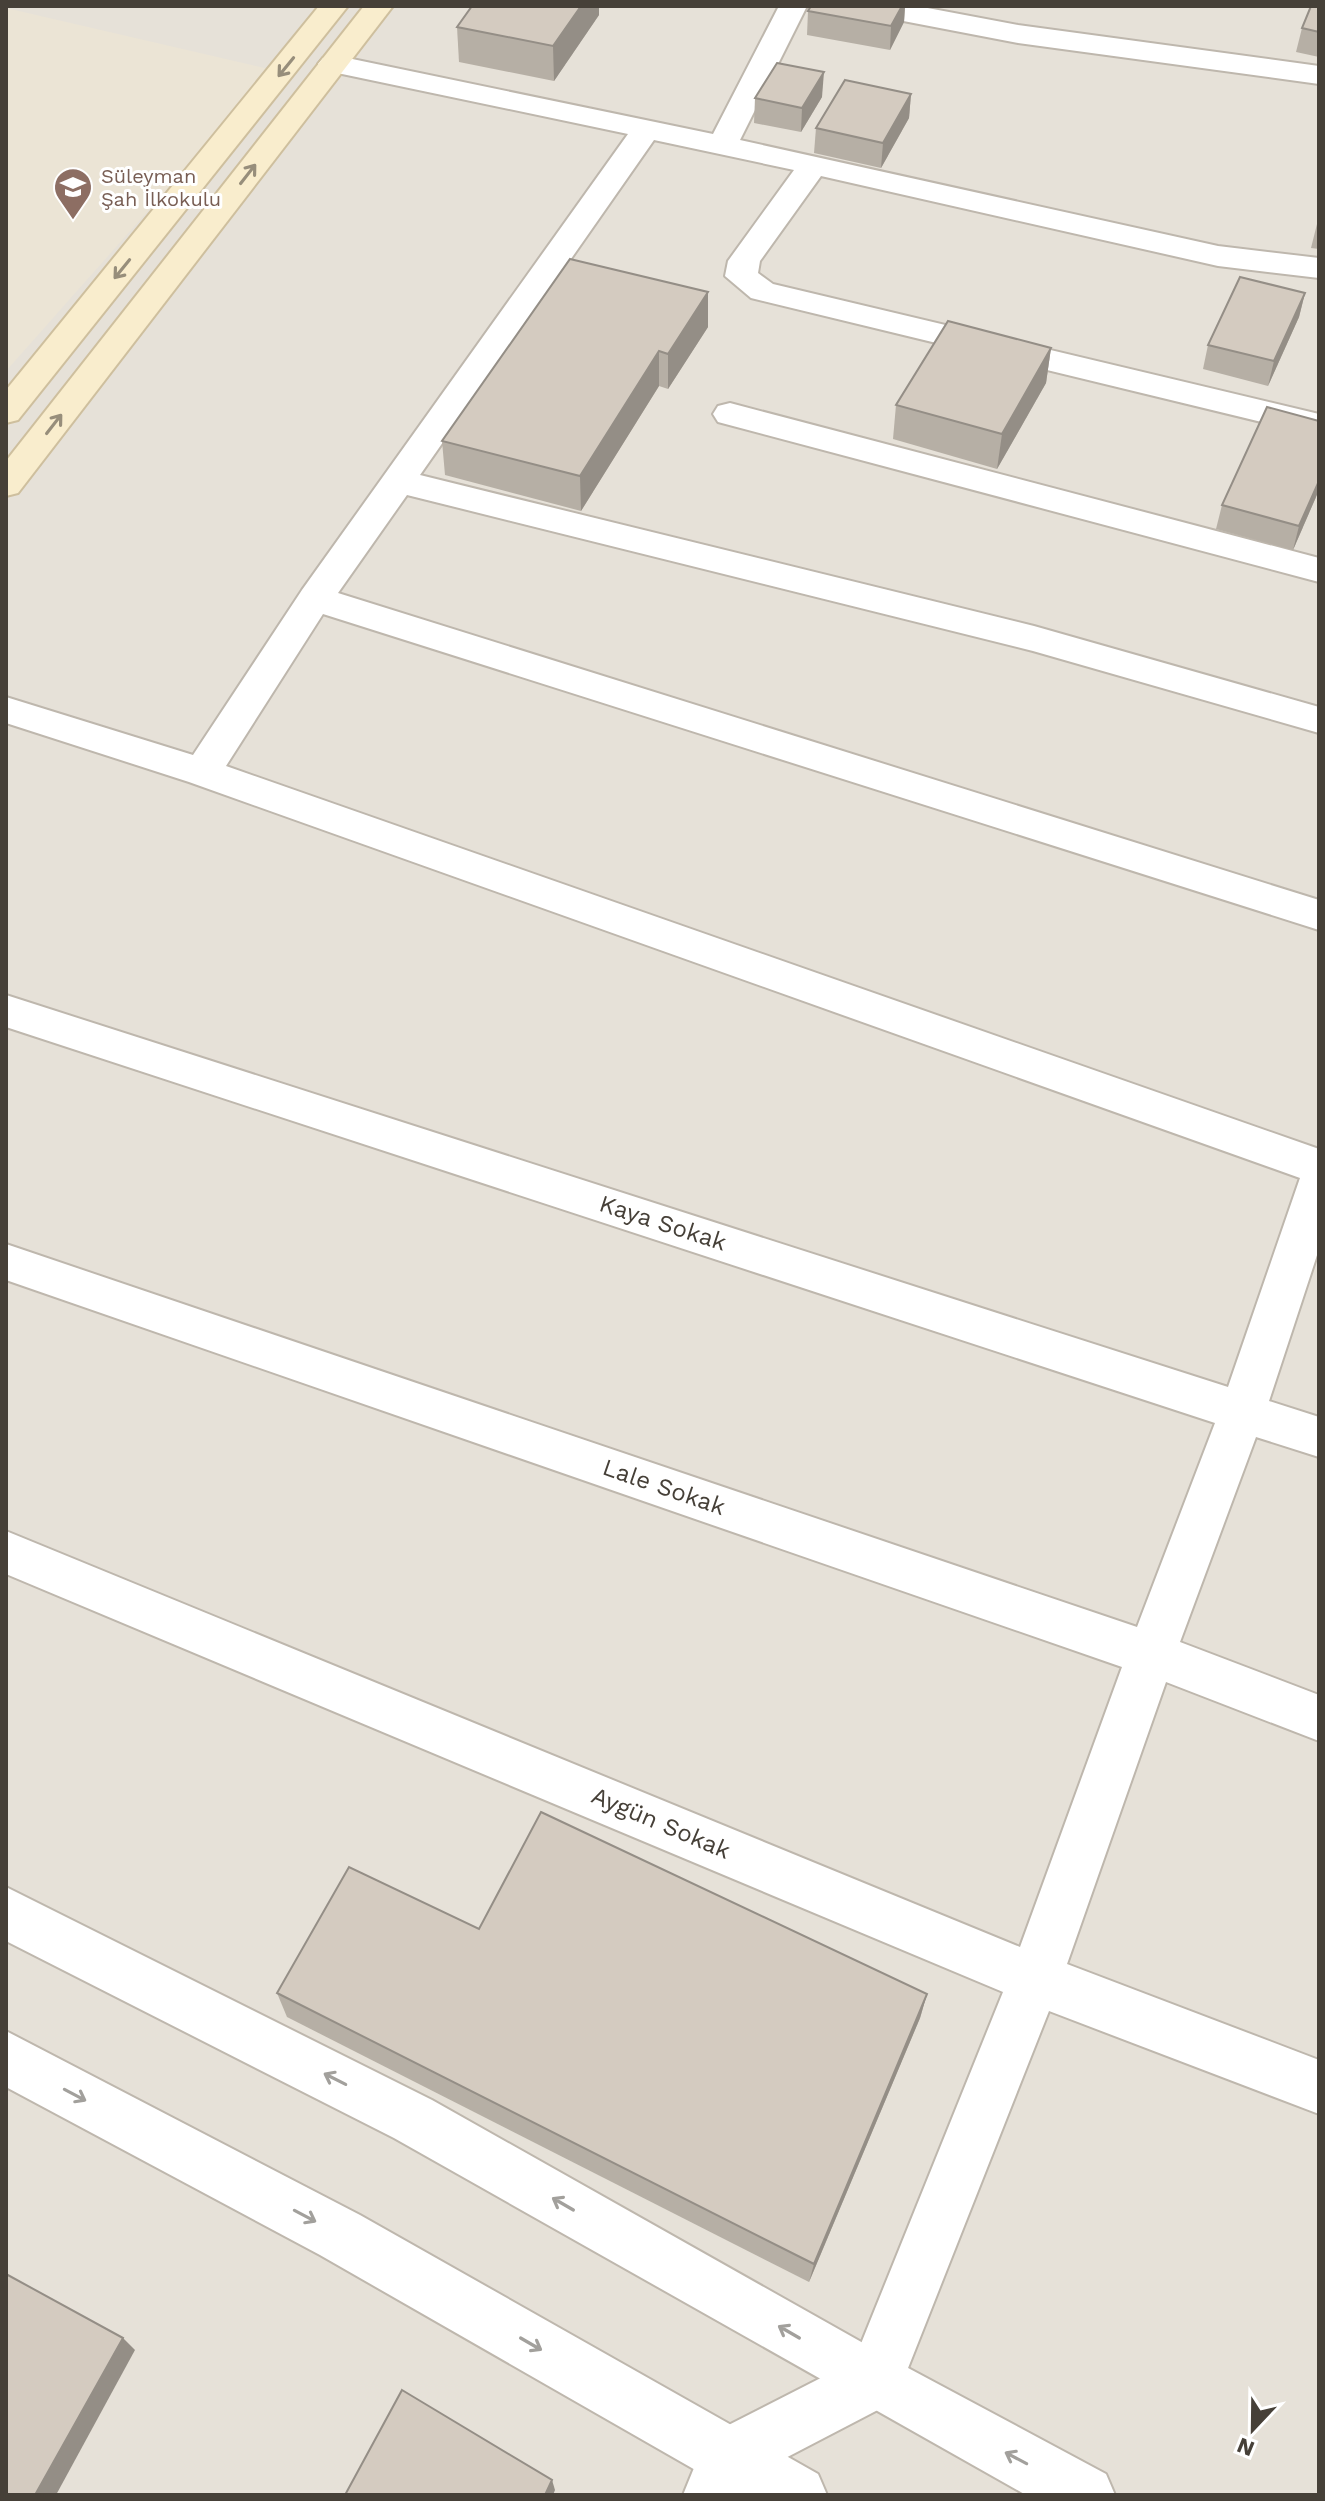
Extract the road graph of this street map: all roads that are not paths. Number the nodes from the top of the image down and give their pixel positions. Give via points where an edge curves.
1 (334, 6) edge
2 (379, 6) edge
3 (793, 6) edge
4 (872, 6) edge
5 (333, 64) junction
6 (1319, 75) edge
7 (646, 130) junction
8 (722, 145) junction
9 (812, 167) junction
10 (1319, 268) edge
11 (6, 412) edge
12 (730, 414) dead end
13 (1319, 425) edge
14 (397, 481) junction
15 (6, 485) edge
16 (1319, 570) edge
17 (315, 599) junction
18 (6, 710) edge
19 (1319, 720) edge
20 (202, 772) junction
21 (1319, 915) edge
22 (6, 1011) edge
23 (1319, 1167) edge
24 (1319, 1183) edge
25 (6, 1262) edge
26 (1243, 1410) junction
27 (1319, 1437) edge
28 (6, 1552) edge
29 (1151, 1654) junction
30 (1319, 1718) edge
31 (6, 1913) edge
32 (1035, 1979) junction
33 (6, 2058) edge
34 (1319, 2087) edge
35 (875, 2381) junction
36 (720, 2476) edge
37 (797, 2495) edge
38 (1085, 2495) edge

1 -> 11 main road
2 - 5 main road
3 - 8 street
4 - 6 street via 1018,34
5 - 7 street
15 -> 5 main road
7 - 8 street
7 - 14 street
8 - 9 street
9 - 10 street via 1218,256
9 - 13 street via 744,261 741,276 762,291
12 - 16 street
14 - 17 street
14 - 19 street via 1034,639
17 - 20 street
17 - 21 street
18 - 20 street
20 - 23 street
22 - 26 street, Kaya Sokak
24 - 26 street
25 - 29 street, Lale Sokak
26 - 27 street, Kaya Sokak
26 - 29 street
28 - 32 street, Aygün Sokak
29 - 30 street, Lale Sokak
29 - 32 street
35 -> 31 street via 413,2119
32 - 34 street, Aygün Sokak
32 - 35 street
33 -> 36 street via 340,2235
35 - 36 street
38 -> 35 street
36 - 37 street

